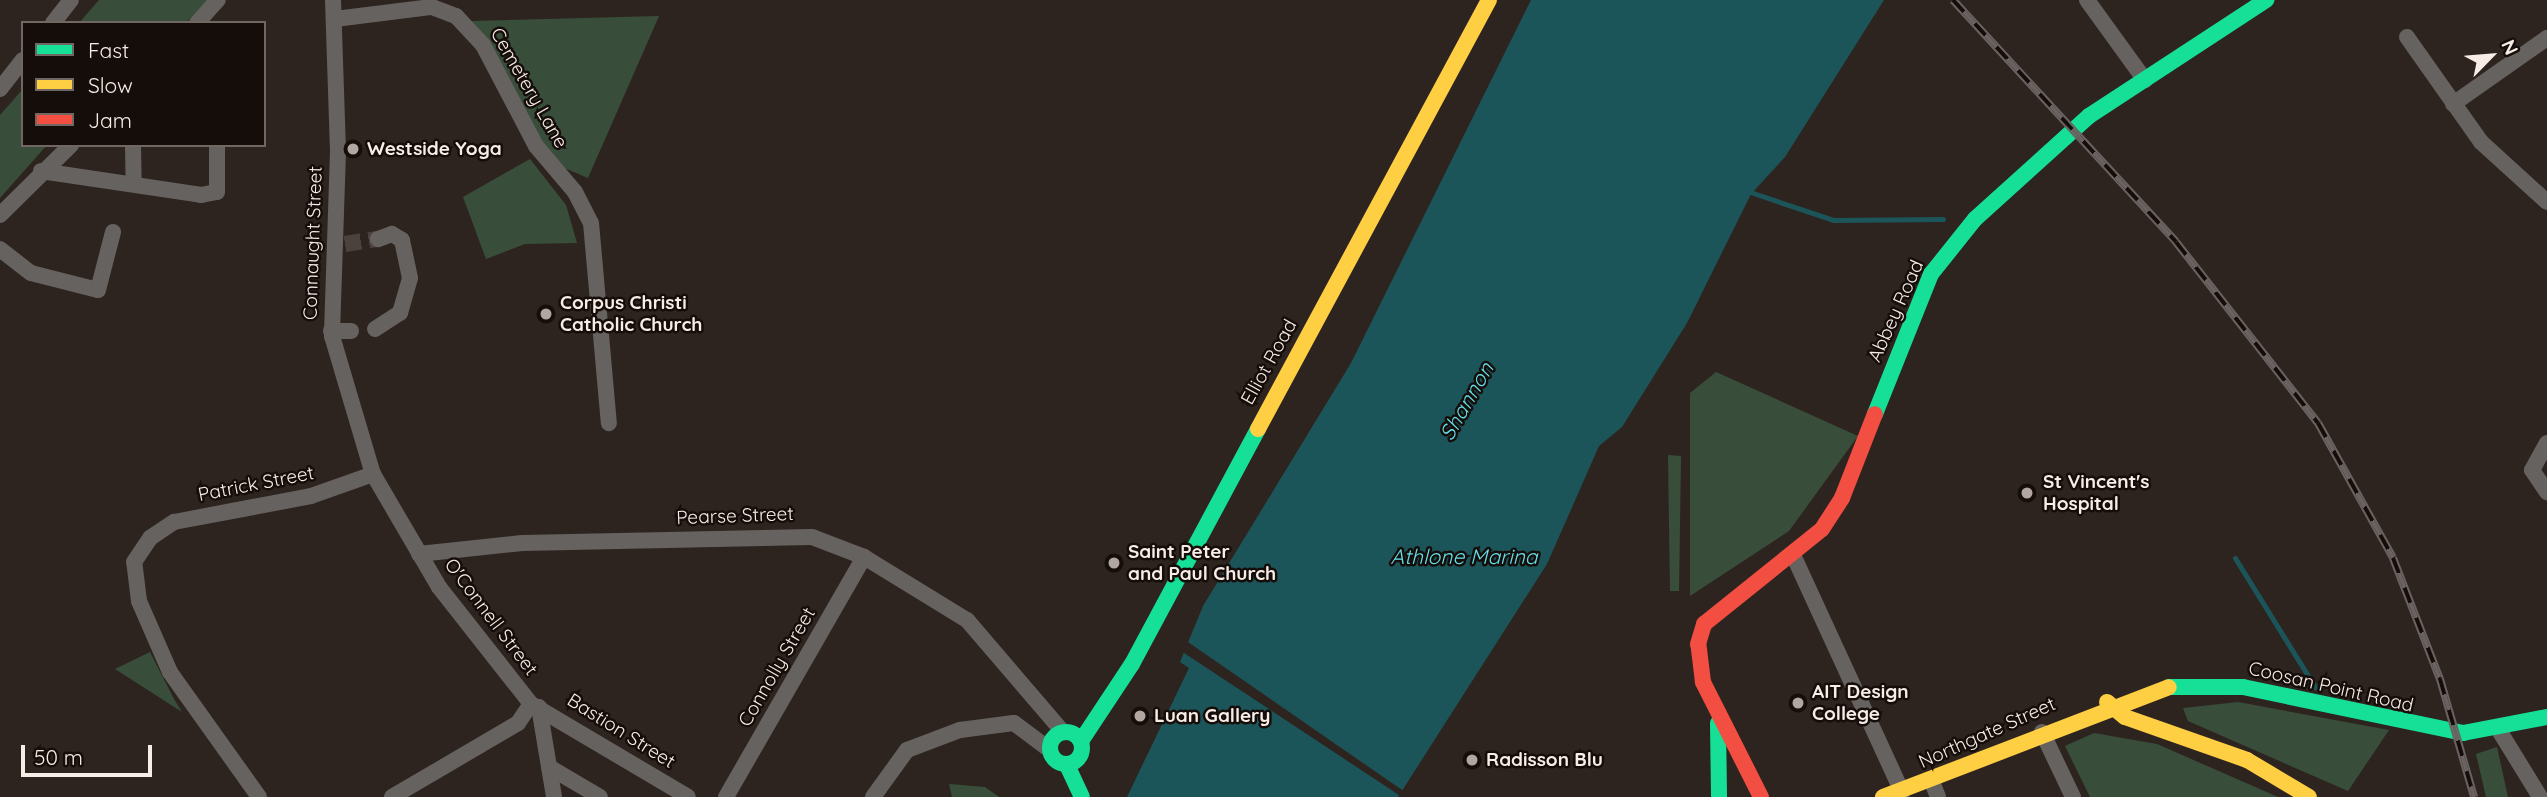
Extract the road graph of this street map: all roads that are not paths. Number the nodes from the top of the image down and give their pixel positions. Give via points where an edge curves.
1 (71, 0) edge
2 (218, 0) edge
3 (333, 0) edge
4 (1489, 0) edge
5 (2087, 0) edge
6 (2266, 0) edge
7 (335, 19) junction
8 (54, 21) edge
9 (199, 21) edge
10 (2407, 37) dead end
11 (2547, 37) edge
12 (21, 63) edge
13 (2145, 80) junction
14 (0, 89) edge
15 (2453, 104) junction
16 (69, 147) edge
17 (133, 147) edge
18 (217, 147) edge
19 (41, 170) junction
20 (134, 184) junction
21 (2547, 202) edge
22 (0, 215) edge
23 (113, 232) dead end
24 (378, 239) tunnel mouth
25 (0, 249) edge
26 (375, 329) dead end
27 (331, 331) junction
28 (351, 331) dead end
29 (609, 423) dead end
30 (2547, 443) edge
31 (373, 474) junction
32 (2547, 492) edge
33 (419, 554) junction
34 (864, 557) junction
35 (1794, 557) junction
36 (2107, 702) junction
37 (535, 705) junction
38 (2547, 717) edge
39 (1718, 721) junction
40 (2497, 727) junction
41 (1063, 732) junction
42 (2042, 732) junction
43 (1081, 741) junction
44 (1050, 750) junction
45 (1067, 765) junction
46 (549, 767) junction
47 (1935, 789) edge
48 (1902, 792) junction
49 (258, 797) edge
50 (392, 797) edge
51 (554, 797) edge
52 (600, 797) edge
53 (688, 797) edge
54 (726, 797) edge
55 (873, 797) edge
56 (1082, 797) edge
57 (1719, 797) edge
58 (1761, 797) edge
59 (1883, 797) edge
60 (2073, 797) edge
61 (2309, 797) edge
62 (2540, 797) edge

1 - 8 street
2 - 9 street
3 - 7 street, Connaught Street
4 - 43 street, Elliot Road via 1132,664
5 - 13 street
6 - 13 street, Abbey Road
7 - 27 street, Connaught Street via 338,245
7 - 29 street, Cemetery Lane via 432,7 456,16 483,45 536,146 575,192 591,223
10 - 15 street
11 - 15 street
12 - 14 street
13 - 35 street, Abbey Road via 2059,140 1975,219 1931,274 1842,498
15 - 21 street via 2489,150 2510,162
16 - 19 street
17 - 20 street
18 - 20 street via 217,192 201,195
19 - 20 street
19 - 22 street
23 - 25 street via 98,290 31,273
24 - 26 street via 393,234 402,240 410,278 400,313
27 - 28 street
27 - 31 street, Connaught Street via 339,378
30 - 32 street via 2532,470
31 - 33 street, Connaught Street
31 - 49 street, Patrick Street via 311,496 174,522 150,538 132,570 148,625 180,688
33 - 34 street, Pearse Street via 451,547 794,534
33 - 37 street, O'Connell Street
34 - 41 street, Pearse Street via 974,625
34 - 54 street, Connolly Street
35 - 39 street, Abbey Road via 1704,624 1698,659
35 - 48 street
36 - 40 street, Coosan Point Road via 2158,687 2243,687 2416,728 2463,733
36 - 42 street, Northgate Street
36 - 61 street via 2125,718 2247,760
37 - 46 street
37 - 50 street via 518,723
37 - 53 street, Bastion Street
38 - 40 street, Coosan Point Road
39 - 57 street, Abbey Road
39 - 58 street, Abbey Road
40 - 62 street
41 - 43 street
41 - 44 street
42 - 47 street, Northgate Street
42 - 60 street
43 - 45 street, Elliot Road via 1081,756
44 - 45 street
44 - 55 street via 1004,721 907,750
45 - 56 street
46 - 51 street
46 - 52 street
47 - 48 street, Northgate Street
48 - 59 street, Northgate Street

